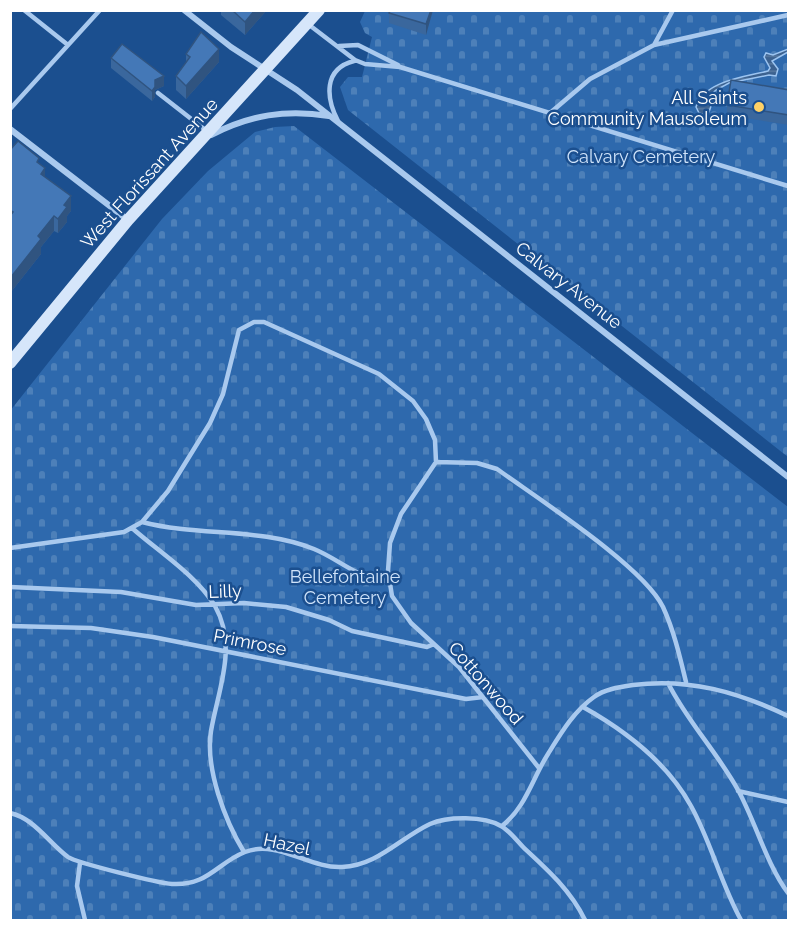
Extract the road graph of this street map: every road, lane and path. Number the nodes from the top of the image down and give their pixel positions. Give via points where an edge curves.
1 (24, 10) edge
2 (99, 10) edge
3 (184, 10) edge
4 (674, 10) edge
5 (319, 11) edge
6 (789, 15) edge
7 (308, 24) junction
8 (68, 45) junction
9 (654, 45) junction
10 (339, 46) junction
11 (355, 60) junction
12 (400, 67) junction
13 (267, 70) junction
14 (158, 93) edge
15 (10, 110) edge
16 (550, 113) junction
17 (331, 117) junction
18 (340, 124) junction
19 (10, 129) edge
20 (204, 136) junction
21 (25, 140) junction
22 (18, 149) edge
23 (789, 186) edge
24 (128, 220) junction
25 (10, 363) edge
26 (436, 462) junction
27 (789, 477) edge
28 (142, 522) junction
29 (132, 528) junction
30 (10, 548) edge
31 (390, 581) junction
32 (10, 586) edge
33 (213, 605) junction
34 (10, 626) edge
35 (434, 644) junction
36 (225, 652) junction
37 (668, 682) junction
38 (686, 682) junction
39 (483, 697) junction
40 (583, 707) junction
41 (789, 716) edge
42 (539, 768) junction
43 (738, 791) junction
44 (789, 802) edge
45 (10, 813) edge
46 (502, 826) junction
47 (244, 852) junction
48 (80, 863) junction
49 (789, 893) edge
50 (84, 921) edge
51 (585, 921) edge
52 (741, 921) edge

1 - 8 lane
2 - 8 lane
3 - 13 street, Calvary Avenue
4 - 9 lane
5 - 7 main road, West Florissant Avenue
6 - 9 lane
7 - 10 lane
7 - 13 main road, West Florissant Avenue
8 - 15 lane
9 - 16 lane via 590,79
10 - 11 lane
10 - 12 lane via 358,45
11 - 12 lane
11 - 18 lane via 339,68 330,81 329,100
12 - 16 lane
13 - 17 street, Calvary Avenue
13 - 20 main road, West Florissant Avenue
14 - 20 lane
16 - 23 lane
17 - 18 street, Calvary Avenue
17 - 20 street, Calvary Avenue via 300,112 269,114
18 - 27 street, Calvary Avenue
19 - 21 street
20 - 24 main road, West Florissant Avenue
21 - 22 lane
21 - 24 street
24 - 25 main road, West Florissant Avenue
26 - 28 lane via 435,440 426,419 413,401 379,374 264,322 246,324 239,330 223,394 210,423 168,491
26 - 31 lane, Cottonwood via 401,514 390,543
26 - 38 lane via 477,463 497,469 638,576 662,605
28 - 29 lane
28 - 31 lane via 167,528 280,537 316,550 376,581
29 - 30 lane
29 - 33 lane via 203,588
31 - 35 lane, Cottonwood via 392,596 411,623
32 - 33 lane, Lilly via 121,592
33 - 35 lane, Lilly via 286,607 329,620 352,632 427,647
33 - 36 lane
34 - 36 lane, Primrose via 91,628
35 - 39 lane, Cottonwood
36 - 39 lane, Primrose via 466,699
36 - 47 lane via 223,685 210,733 214,780 228,826
37 - 38 lane
37 - 40 lane via 616,687 595,696
37 - 43 lane
38 - 41 lane via 749,697
39 - 42 lane, Cottonwood
40 - 42 lane
40 - 52 lane via 632,738 666,770 691,806
42 - 46 lane via 526,801
43 - 44 lane
43 - 49 lane
45 - 48 lane, Hazel via 27,821
46 - 47 lane, Hazel via 446,819 417,832 388,852 357,866 340,868 262,848
46 - 51 lane via 557,879
47 - 48 lane, Hazel via 204,879 184,884
48 - 50 lane via 76,886

